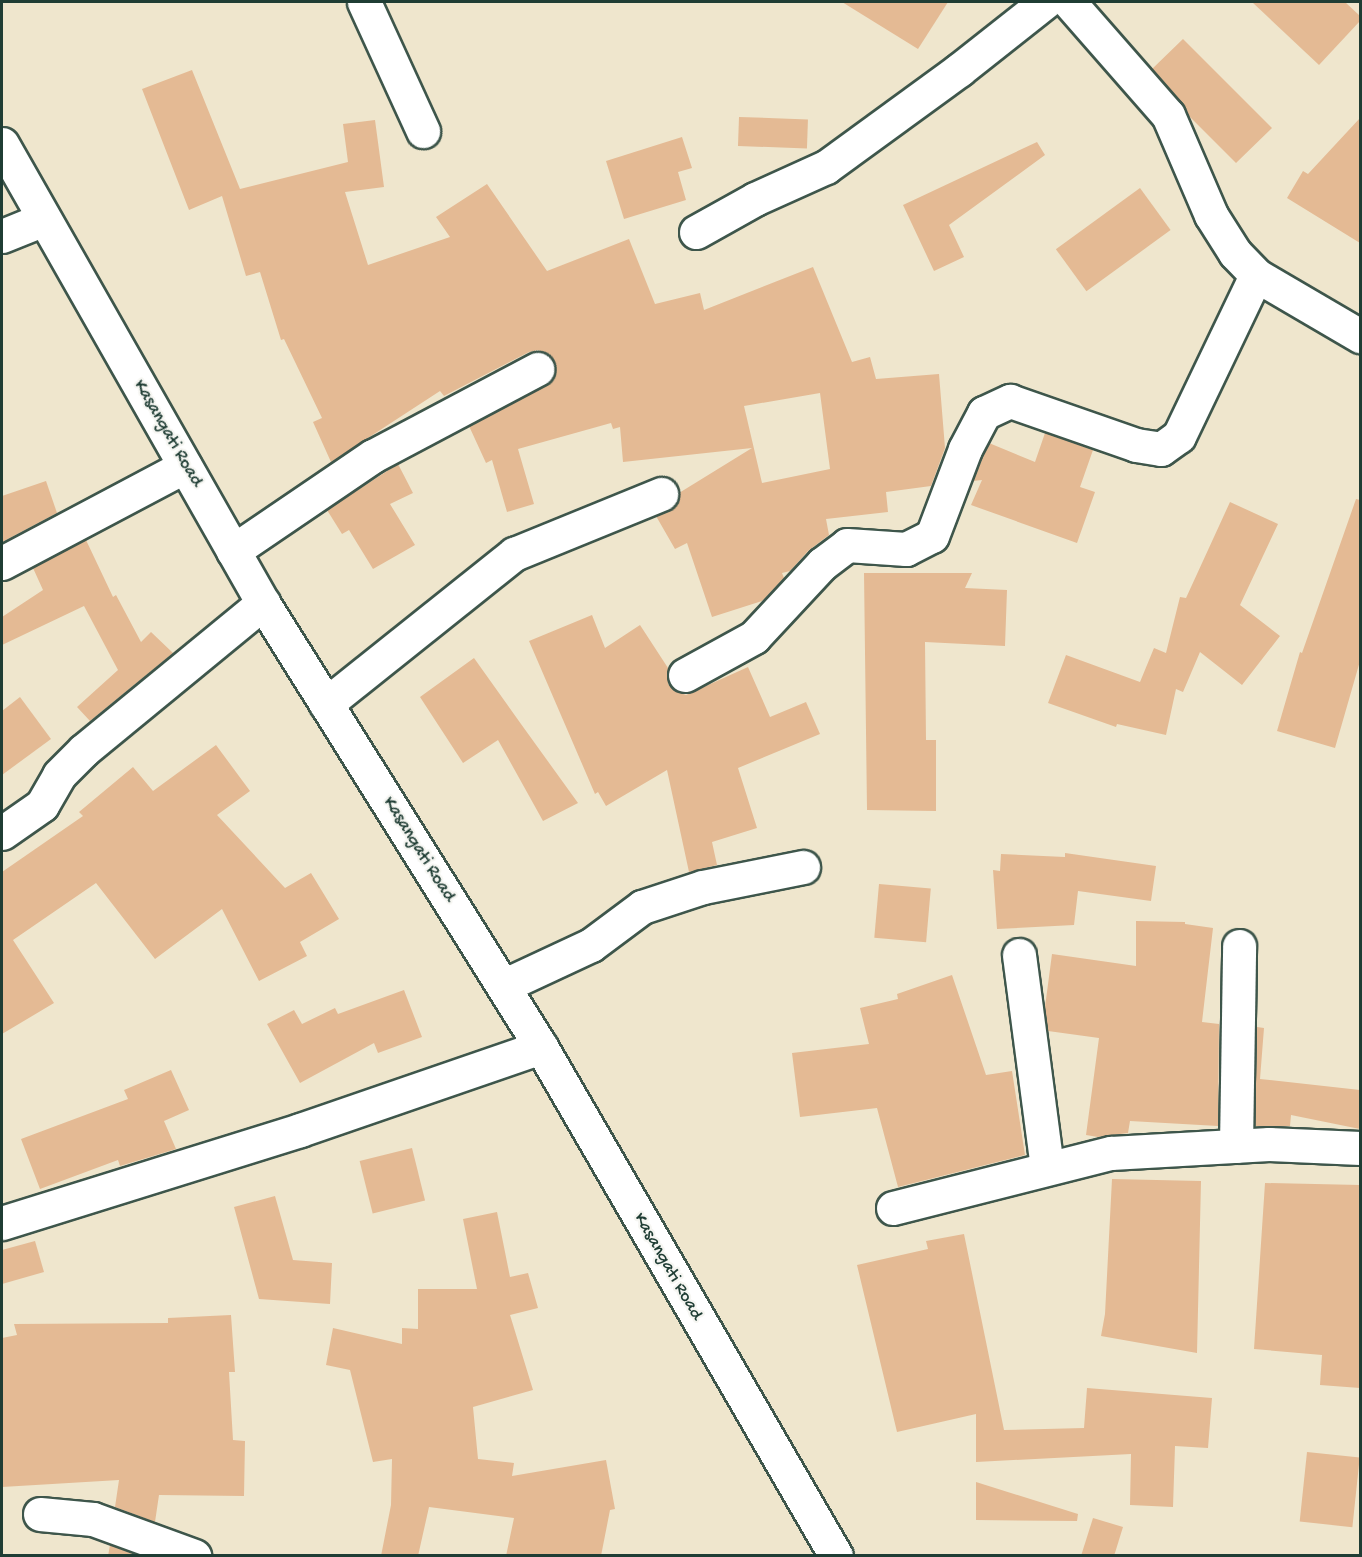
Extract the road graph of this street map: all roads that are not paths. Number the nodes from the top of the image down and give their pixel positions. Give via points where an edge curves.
1 (364, 2) edge
2 (1045, 2) edge
3 (1069, 2) edge
4 (423, 131) dead end
5 (2, 144) edge
6 (44, 219) junction
7 (696, 232) dead end
8 (2, 236) edge
9 (1257, 275) junction
10 (1360, 336) edge
11 (537, 369) dead end
12 (185, 466) junction
13 (661, 494) dead end
14 (233, 550) junction
15 (2, 563) edge
16 (263, 603) junction
17 (685, 675) dead end
18 (326, 704) junction
19 (2, 833) edge
20 (802, 867) dead end
21 (1239, 946) dead end
22 (1018, 955) dead end
23 (503, 986) junction
24 (542, 1047) junction
25 (1236, 1146) junction
26 (1360, 1148) edge
27 (1047, 1167) junction
28 (893, 1208) dead end
29 (2, 1223) edge
30 (40, 1514) dead end
31 (194, 1556) edge
32 (836, 1556) edge

1 - 4 street
2 - 7 street via 826,166
3 - 9 street via 1168,115 1211,215 1235,253
5 - 6 street, Kasangati Road
6 - 8 street
6 - 12 street, Kasangati Road
9 - 10 street
9 - 17 street via 1179,436 1161,449 1136,445 1010,401 984,413 965,449 932,536 906,549 847,544 822,564 754,637
11 - 14 street via 373,456
12 - 14 street, Kasangati Road
12 - 15 street
13 - 18 street via 514,554
14 - 16 street, Kasangati Road
16 - 18 street, Kasangati Road
16 - 19 street via 84,750 59,775 42,805
18 - 23 street, Kasangati Road
20 - 23 street via 704,887 642,907 591,945
21 - 25 street
22 - 27 street
23 - 24 street, Kasangati Road
24 - 29 street via 300,1130
24 - 32 street, Kasangati Road
25 - 26 street
25 - 27 street via 1111,1153
27 - 28 street
30 - 31 street via 93,1519

